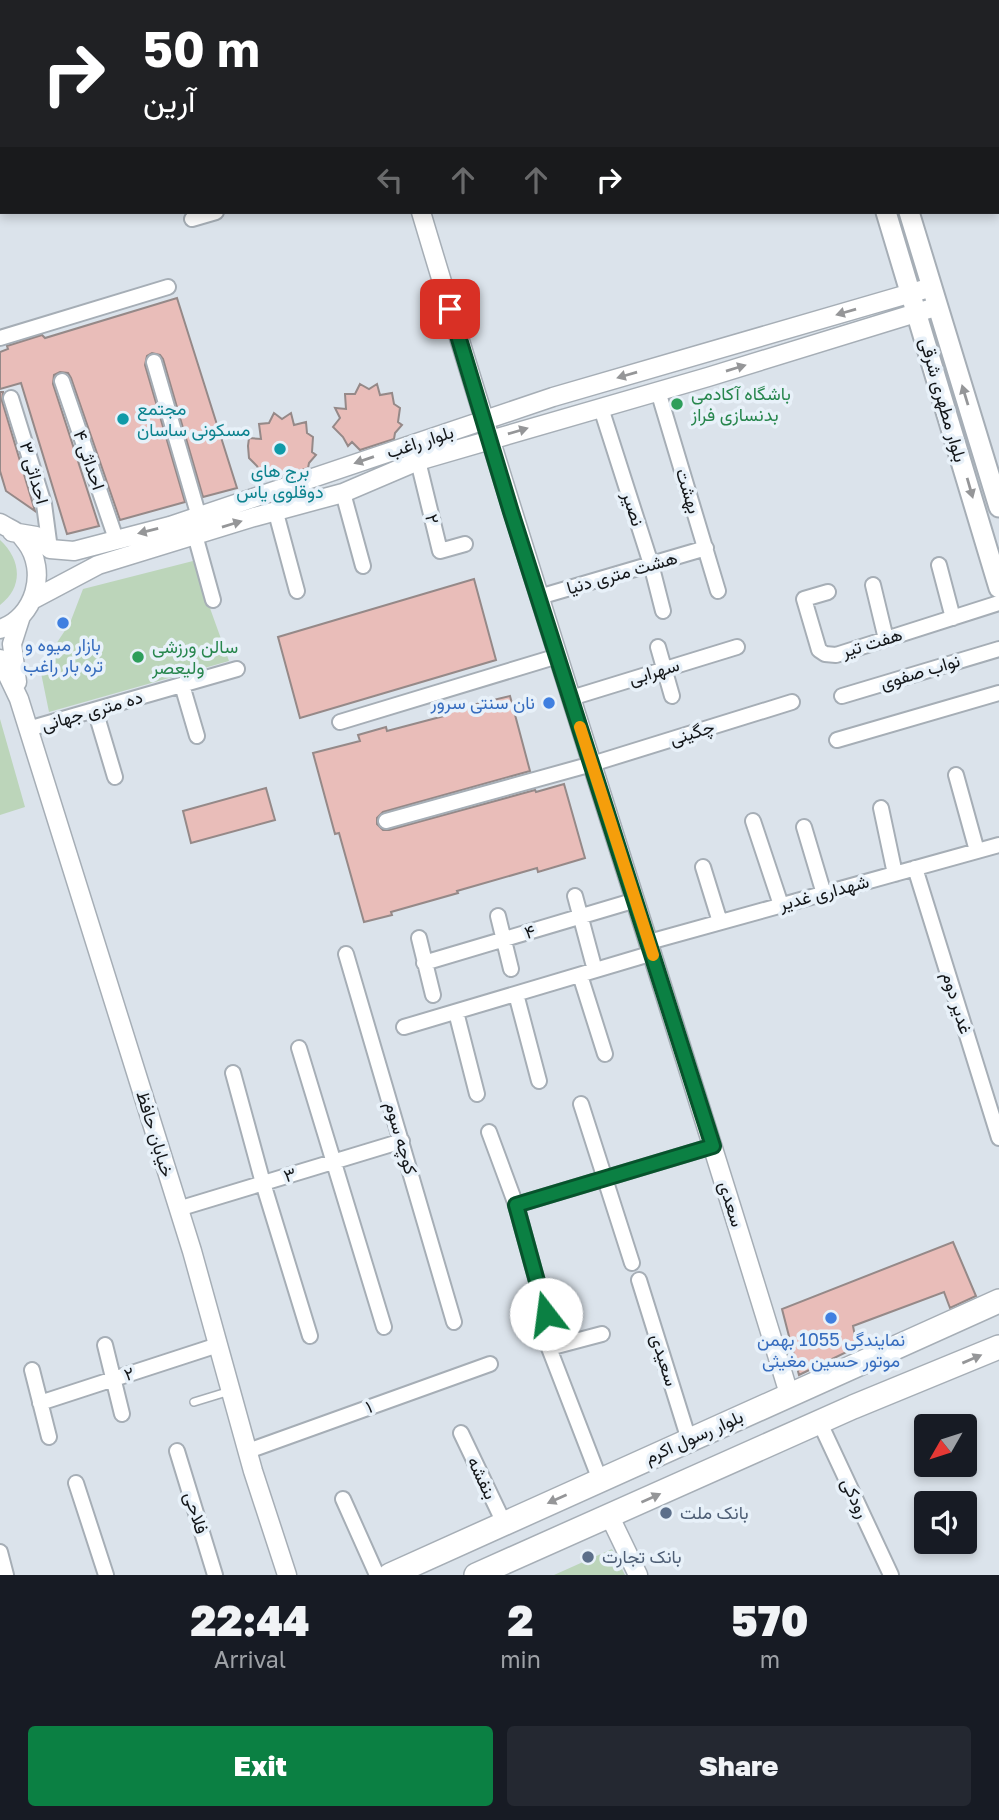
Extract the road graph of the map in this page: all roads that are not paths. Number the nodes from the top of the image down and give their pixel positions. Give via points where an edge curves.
1 (209, 214) edge
2 (422, 214) edge
3 (887, 214) edge
4 (910, 214) edge
5 (192, 219) dead end
6 (168, 287) dead end
7 (932, 287) junction
8 (911, 293) junction
9 (938, 306) junction
10 (918, 312) junction
11 (0, 338) edge
12 (154, 362) dead end
13 (62, 381) dead end
14 (658, 391) junction
15 (11, 398) dead end
16 (601, 408) junction
17 (484, 421) junction
18 (489, 440) junction
19 (418, 460) junction
20 (343, 493) junction
21 (999, 507) edge
22 (276, 513) junction
23 (200, 517) junction
24 (3, 526) edge
25 (195, 535) junction
26 (116, 539) junction
27 (465, 544) dead end
28 (705, 548) junction
29 (50, 549) junction
30 (651, 564) junction
31 (939, 565) dead end
32 (363, 566) dead end
33 (873, 585) dead end
34 (999, 588) edge
35 (297, 591) dead end
36 (718, 591) dead end
37 (828, 592) dead end
38 (539, 597) junction
39 (32, 600) junction
40 (213, 600) dead end
41 (999, 603) edge
42 (663, 611) dead end
43 (21, 616) junction
44 (953, 618) junction
45 (0, 629) edge
46 (886, 639) junction
47 (659, 647) dead end
48 (737, 647) dead end
49 (999, 649) edge
50 (558, 656) junction
51 (0, 659) edge
52 (237, 668) dead end
53 (664, 669) junction
54 (182, 685) junction
55 (999, 693) edge
56 (672, 696) dead end
57 (842, 696) dead end
58 (571, 698) junction
59 (19, 699) junction
60 (792, 702) dead end
61 (95, 710) junction
62 (340, 722) dead end
63 (28, 729) junction
64 (197, 736) dead end
65 (837, 740) dead end
66 (592, 764) junction
67 (956, 775) dead end
68 (115, 777) dead end
69 (881, 808) dead end
70 (386, 821) dead end
71 (753, 821) dead end
72 (804, 827) dead end
73 (999, 845) edge
74 (977, 851) junction
75 (703, 867) dead end
76 (915, 868) junction
77 (895, 874) junction
78 (824, 894) junction
79 (575, 896) dead end
80 (636, 900) junction
81 (781, 905) junction
82 (498, 916) dead end
83 (581, 917) junction
84 (720, 922) junction
85 (419, 939) dead end
86 (504, 940) junction
87 (651, 948) junction
88 (346, 954) dead end
89 (424, 963) junction
90 (593, 963) dead end
91 (512, 969) dead end
92 (580, 975) junction
93 (516, 994) junction
94 (433, 995) dead end
95 (456, 1012) junction
96 (404, 1027) dead end
97 (299, 1048) dead end
98 (605, 1054) dead end
99 (233, 1073) dead end
100 (539, 1081) dead end
101 (477, 1094) dead end
102 (581, 1104) dead end
103 (489, 1132) dead end
104 (999, 1138) edge
105 (402, 1141) junction
106 (713, 1146) junction
107 (335, 1162) junction
108 (604, 1177) junction
109 (263, 1184) junction
110 (516, 1205) junction
111 (178, 1209) junction
112 (632, 1263) dead end
113 (639, 1280) dead end
114 (999, 1301) edge
115 (546, 1314) dead end
116 (454, 1322) dead end
117 (384, 1327) dead end
118 (602, 1334) dead end
119 (925, 1334) junction
120 (310, 1336) dead end
121 (105, 1345) dead end
122 (218, 1345) junction
123 (999, 1348) edge
124 (490, 1364) dead end
125 (32, 1370) dead end
126 (843, 1370) junction
127 (934, 1374) junction
128 (113, 1379) junction
129 (231, 1391) junction
130 (789, 1395) junction
131 (194, 1402) dead end
132 (40, 1403) junction
133 (853, 1407) junction
134 (122, 1414) dead end
135 (819, 1421) junction
136 (461, 1433) dead end
137 (49, 1437) dead end
138 (689, 1440) junction
139 (177, 1451) dead end
140 (248, 1451) junction
141 (600, 1480) junction
142 (76, 1483) dead end
143 (343, 1499) dead end
144 (610, 1517) junction
145 (504, 1523) junction
146 (0, 1552) edge
147 (287, 1573) edge
148 (6, 1575) edge
149 (106, 1575) edge
150 (215, 1575) edge
151 (377, 1575) edge
152 (390, 1575) edge
153 (476, 1575) edge
154 (638, 1575) edge
155 (891, 1575) edge

1 - 5 street
2 - 17 street, سعدی
3 - 8 main road, بلوار مطهری شرقی
4 - 7 main road, بلوار مطهری شرقی
6 - 11 street
7 - 8 street, بلوار راغب
7 - 9 main road, بلوار مطهری شرقی
8 - 10 main road, بلوار مطهری شرقی
8 -> 17 street, بلوار راغب
9 - 10 street, بلوار راغب
21 -> 9 main road, بلوار مطهری شرقی
14 -> 10 street, بلوار راغب
10 -> 34 main road, بلوار مطهری شرقی
12 - 23 street
13 - 26 street, احداثی ۴
14 - 16 street, بلوار راغب
14 - 28 street, بهشت
15 - 29 street, احداثی ۳ via 44,504
18 -> 16 street, بلوار راغب
16 - 30 street, نصیر
17 - 18 street, سعدی
17 -> 23 street, بلوار راغب
18 - 19 street, بلوار راغب
18 - 38 street, سعدی
19 - 20 street, بلوار راغب
19 - 27 street, ۲ via 440,551
20 - 22 street, بلوار راغب
20 - 32 street
25 -> 22 street, بلوار راغب
22 - 35 street
23 -> 26 street, بلوار راغب
24 - 29 street, بلوار راغب via 36,536
24 - 39 street via 19,534 37,565
25 - 39 street, بلوار راغب via 98,565
25 - 40 street
26 - 29 street, بلوار راغب via 74,551
28 - 30 street, هشت متری دنیا
28 - 36 street, بهشت
30 - 38 street, هشت متری دنیا
30 - 42 street, نصیر
31 - 44 street
33 - 46 street
37 - 46 street, هفت تیر via 804,598 819,650 836,655
38 - 50 street, سعدی
39 - 43 street
41 - 44 street, هفت تیر
43 - 45 street
43 - 59 street, خیابان حافظ via 12,644
44 - 46 street, هفت تیر
47 - 53 street
48 - 53 street, سهرابی
49 - 57 street, نواب صفوی
50 - 58 street, سعدی
50 - 62 street
51 - 59 street, خیابان حافظ
52 - 54 street, ده متری جهانی
53 - 56 street
53 - 58 street, سهرابی
54 - 61 street, ده متری جهانی
54 - 64 street
55 - 65 street
58 - 66 street, سعدی
59 - 63 street, خیابان حافظ
60 - 66 street, چگینی
61 - 63 street, ده متری جهانی
61 - 68 street
63 - 111 street, خیابان حافظ
66 - 70 street, چگینی
66 - 80 street, سعدی
67 - 74 street
69 - 77 street
71 - 81 street
72 - 78 street
73 - 74 street, شهداری غدیر
74 - 76 street, شهداری غدیر
75 - 84 street
76 - 77 street, شهداری غدیر
76 - 104 street, غدیر دوم
77 - 78 street, شهداری غدیر
78 - 81 street, شهداری غدیر
79 - 83 street
80 - 83 street, ۴
80 - 87 street, سعدی
81 - 84 street, شهداری غدیر
82 - 86 street
83 - 86 street, ۴
83 - 90 street
84 - 87 street, شهداری غدیر
85 - 89 street
86 - 89 street, ۴
86 - 91 street
87 - 92 street, شهداری غدیر
87 - 106 street, سعدی
88 - 105 street, کوچه سوم
89 - 94 street
92 - 93 street, شهداری غدیر
92 - 98 street
93 - 95 street, شهداری غدیر
93 - 100 street
95 - 96 street, شهداری غدیر
95 - 101 street
97 - 107 street
99 - 109 street
102 - 108 street
103 - 110 street
105 - 107 street, ۳
105 - 116 street, کوچه سوم
106 - 108 street
106 - 130 street, سعدی
107 - 109 street, ۳
107 - 117 street
108 - 110 street
108 - 112 street
109 - 111 street, ۳
109 - 120 street
110 - 115 street
111 - 122 street, خیابان حافظ
113 - 138 street, سعیدی
114 - 119 main road, بلوار رسول اکرم
118 - 141 street via 549,1348
119 - 126 main road, بلوار رسول اکرم
119 - 127 main road via 906,1348 899,1358 900,1367 906,1374
121 - 128 street
122 - 128 street, ۲
122 - 129 street, خیابان حافظ
127 -> 123 main road
124 - 140 street, ۱
125 - 132 street
126 - 130 main road, بلوار رسول اکرم
126 - 133 main road via 859,1373 864,1379 863,1396
127 - 133 main road
128 - 132 street, ۲
128 - 134 street
129 - 131 lane
129 - 140 street, خیابان حافظ
130 - 138 main road, بلوار رسول اکرم
132 - 137 street
133 - 135 main road
144 -> 135 main road
135 - 155 street, رودکی
136 - 145 street, بنفشه
138 - 141 main road, بلوار رسول اکرم
139 - 150 street, فلاحی
140 - 147 street, خیابان حافظ
141 -> 145 main road, بلوار رسول اکرم
142 - 149 street
143 - 151 street
144 - 153 main road
144 - 154 street
145 - 152 main road, بلوار رسول اکرم
146 - 148 street

